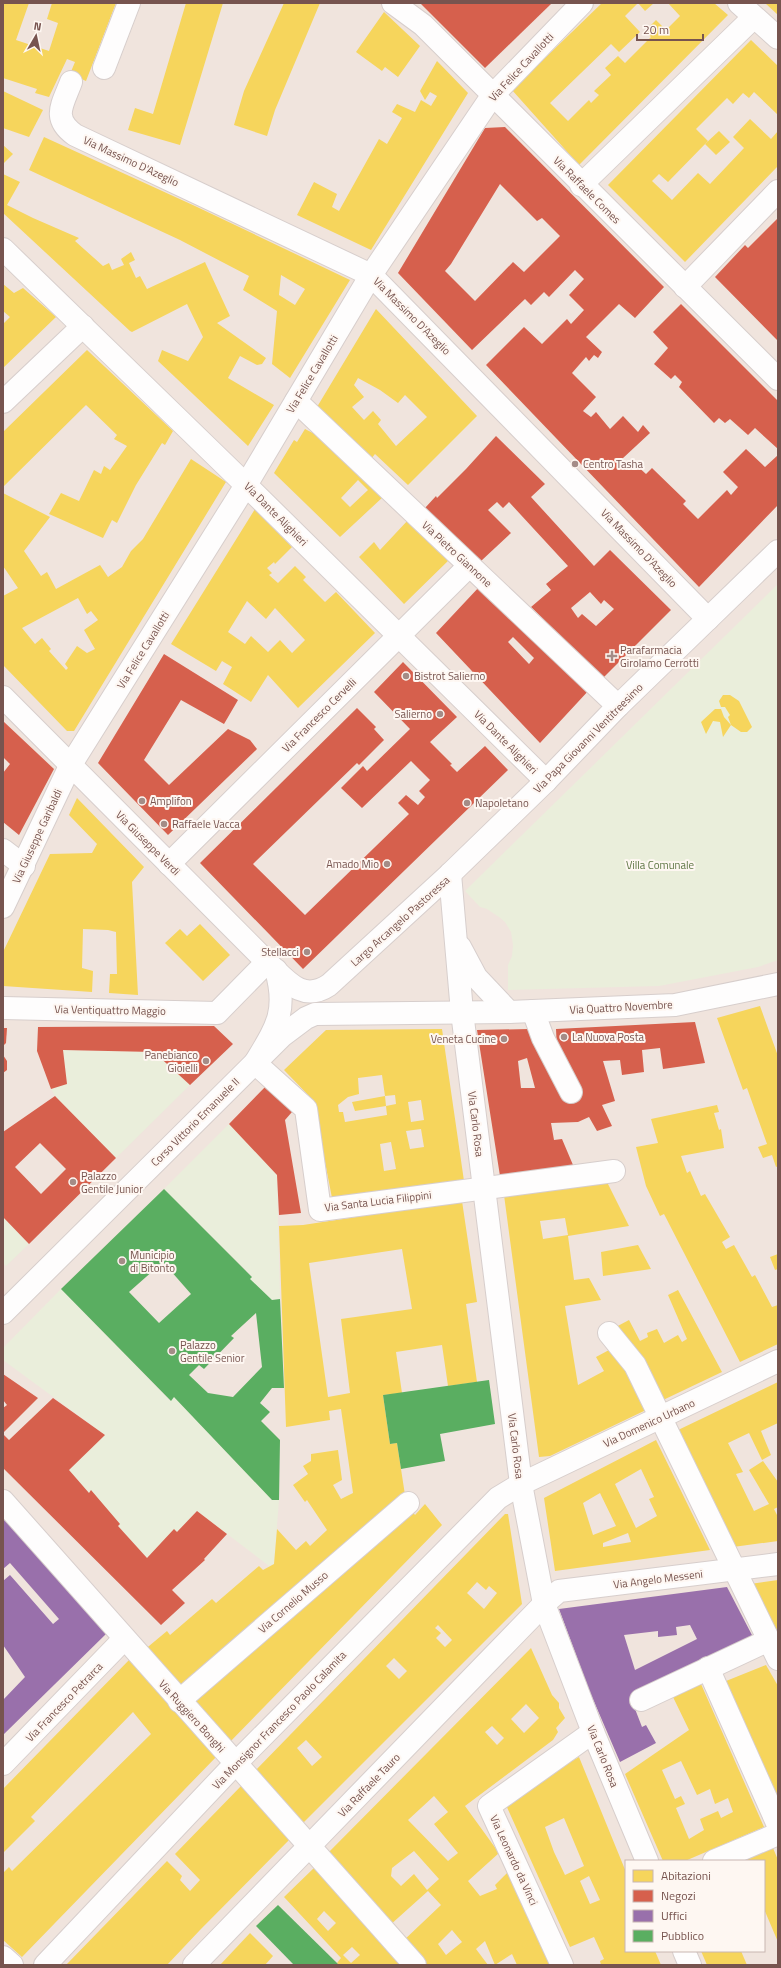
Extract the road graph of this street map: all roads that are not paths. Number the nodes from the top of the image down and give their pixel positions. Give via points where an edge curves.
1 (129, 3) edge
2 (393, 3) edge
3 (582, 3) edge
4 (746, 10) edge
5 (778, 38) edge
6 (104, 68) dead end
7 (71, 82) dead end
8 (492, 96) junction
9 (582, 185) junction
10 (778, 191) edge
11 (3, 248) edge
12 (371, 275) junction
13 (684, 287) junction
14 (83, 326) junction
15 (778, 379) edge
16 (296, 401) junction
17 (3, 402) edge
18 (246, 485) junction
19 (778, 551) edge
20 (469, 566) junction
21 (708, 619) junction
22 (399, 636) junction
23 (3, 697) edge
24 (618, 706) junction
25 (70, 766) junction
26 (546, 781) junction
27 (3, 850) edge
28 (169, 864) junction
29 (24, 866) junction
30 (450, 874) junction
31 (3, 907) edge
32 (456, 940) junction
33 (271, 966) junction
34 (777, 986) edge
35 (294, 987) joint
36 (3, 1008) edge
37 (533, 1011) junction
38 (462, 1012) junction
39 (509, 1012) junction
40 (256, 1063) junction
41 (571, 1092) dead end
42 (614, 1171) dead end
43 (484, 1188) junction
44 (3, 1313) edge
45 (609, 1334) dead end
46 (778, 1361) edge
47 (660, 1417) junction
48 (521, 1484) junction
49 (3, 1501) edge
50 (408, 1502) dead end
51 (778, 1564) edge
52 (735, 1570) junction
53 (544, 1604) junction
54 (124, 1640) junction
55 (774, 1650) edge
56 (708, 1668) junction
57 (641, 1700) dead end
58 (179, 1701) junction
59 (593, 1732) junction
60 (3, 1764) edge
61 (235, 1764) junction
62 (778, 1825) edge
63 (778, 1834) edge
64 (310, 1847) junction
65 (646, 1860) edge
66 (716, 1860) edge
67 (684, 1952) edge
68 (3, 1957) edge
69 (12, 1965) edge
70 (45, 1965) edge
71 (194, 1965) edge
72 (415, 1965) edge
73 (562, 1965) edge
74 (690, 1965) edge

1 - 6 street
2 - 8 street, Via Raffaele Comes via 423,25
3 - 8 street, Via Felice Cavallotti
4 - 5 street
4 - 9 street
7 - 12 street, Via Massimo D'Azeglio via 60,113 61,121 75,135
8 - 9 street, Via Raffaele Comes
8 - 12 street, Via Felice Cavallotti
9 - 13 street, Via Raffaele Comes
10 - 13 street
11 - 14 street, Via Dante Alighieri
12 - 16 street, Via Felice Cavallotti
12 - 21 street, Via Massimo D'Azeglio
13 - 15 street, Via Raffaele Comes
14 - 17 street
14 - 18 street, Via Dante Alighieri
16 - 18 street, Via Felice Cavallotti
16 - 20 street, Via Pietro Giannone
18 - 22 street, Via Dante Alighieri
18 - 25 street, Via Felice Cavallotti
19 - 21 street, Via Papa Giovanni Ventitreesimo
20 - 22 street, Via Francesco Cervelli
20 - 24 street, Via Pietro Giannone
21 - 24 street, Via Papa Giovanni Ventitreesimo
22 - 26 street, Via Dante Alighieri
22 - 28 street, Via Francesco Cervelli
23 - 25 street, Via Giuseppe Verdi
24 - 26 street, Via Papa Giovanni Ventitreesimo
25 - 28 street, Via Giuseppe Verdi
25 - 29 street, Via Giuseppe Garibaldi
26 - 30 street, Via Papa Giovanni Ventitreesimo
27 - 29 street
28 - 33 street, Via Giuseppe Verdi
29 - 31 street, Via Giuseppe Garibaldi
30 - 32 street, Largo Arcangelo Pastoressa
30 - 35 street, Largo Arcangelo Pastoressa via 329,985 312,992
32 - 38 street, Largo Arcangelo Pastoressa
32 - 39 street, Largo Arcangelo Pastoressa via 476,977
33 - 35 street, Via Giuseppe Verdi
33 - 36 street, Via Ventiquattro Maggio via 217,1013
33 - 40 street via 281,998 281,1015
34 - 37 street, Via Quattro Novembre via 675,1005
37 - 39 street, Via Quattro Novembre
37 - 41 street via 543,1038
38 - 39 street, Via Quattro Novembre
38 - 40 street, Corso Vittorio Emanuele II via 315,1014 282,1036
38 - 43 street, Via Carlo Rosa
40 - 43 street, Via Santa Lucia Filippini via 306,1109 320,1210
40 - 44 street, Corso Vittorio Emanuele II
42 - 43 street
43 - 48 street, Via Carlo Rosa
45 - 47 street via 635,1365
46 - 47 street, Via Domenico Urbano
47 - 48 street, Via Domenico Urbano
47 - 52 street
48 - 53 street, Via Carlo Rosa
48 - 61 street, Via Monsignor Francesco Paolo Calamita via 498,1498
49 - 54 street, Via Ruggiero Bonghi
50 - 58 street, Via Cornelio Musso
51 - 52 street, Via Angelo Messeni
52 - 53 street, Via Angelo Messeni via 559,1591
52 - 55 street
53 - 59 street, Via Carlo Rosa
53 - 64 street, Via Raffaele Tauro
54 - 58 street, Via Ruggiero Bonghi
54 - 60 street, Via Francesco Petrarca
55 - 56 street
56 - 57 street
56 - 62 street
58 - 61 street, Via Ruggiero Bonghi
59 - 65 street, Via Carlo Rosa
59 - 73 street, Via Leonardo da Vinci via 489,1806
61 - 64 street, Via Ruggiero Bonghi
61 - 70 street, Via Monsignor Francesco Paolo Calamita
63 - 66 street
64 - 71 street, Via Raffaele Tauro
64 - 72 street, Via Ruggiero Bonghi
67 - 74 street
68 - 69 street

